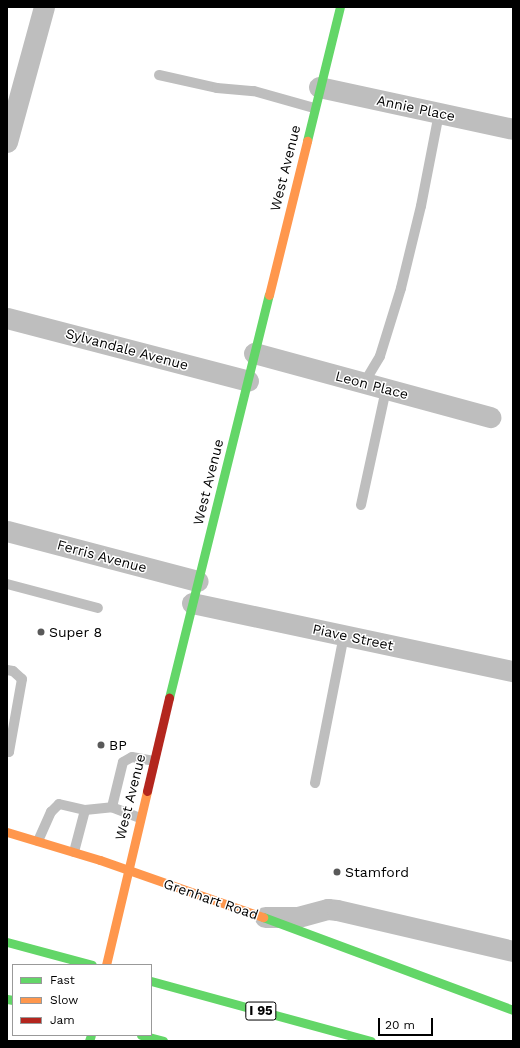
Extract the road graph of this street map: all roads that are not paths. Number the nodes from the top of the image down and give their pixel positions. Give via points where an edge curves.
1 (44, 7) edge
2 (340, 7) edge
3 (159, 75) dead end
4 (320, 87) junction
5 (314, 108) junction
6 (439, 113) junction
7 (513, 129) edge
8 (7, 142) edge
9 (7, 318) edge
10 (254, 353) junction
11 (248, 381) junction
12 (364, 383) junction
13 (386, 389) junction
14 (490, 417) dead end
15 (361, 505) dead end
16 (7, 531) edge
17 (198, 581) junction
18 (7, 584) edge
19 (192, 602) junction
20 (98, 608) dead end
21 (344, 635) junction
22 (7, 670) edge
23 (513, 671) edge
24 (8, 754) edge
25 (154, 761) junction
26 (315, 783) dead end
27 (112, 808) junction
28 (85, 810) junction
29 (140, 818) junction
30 (7, 832) edge
31 (38, 841) junction
32 (74, 852) junction
33 (127, 870) junction
34 (263, 917) junction
35 (7, 942) edge
36 (513, 951) edge
37 (88, 964) edge
38 (106, 964) edge
39 (152, 981) edge
40 (513, 1010) edge
41 (144, 1036) edge
42 (162, 1041) edge
43 (371, 1041) edge

1 - 8 street
2 - 4 main road, West Avenue
3 - 5 lane via 217,88 254,91
4 - 5 main road, West Avenue
4 - 6 street, Annie Place
5 - 10 main road, West Avenue
6 - 7 street, Annie Place
6 - 12 lane via 421,206 401,288 380,356
9 - 11 street, Sylvandale Avenue
10 - 11 main road, West Avenue
10 - 12 street, Leon Place
11 - 17 main road, West Avenue
12 - 13 street, Leon Place
13 - 14 street, Leon Place
13 - 15 lane
16 - 17 street, Ferris Avenue
17 - 19 main road, West Avenue
18 - 20 lane
19 - 21 street, Piave Street
19 - 25 main road, West Avenue
21 - 23 street, Piave Street
21 - 26 lane
22 - 24 lane via 13,671 22,679
25 - 27 lane via 132,757 123,762
25 - 29 main road, West Avenue
27 - 28 lane
27 - 29 lane
28 - 31 lane via 59,804 51,812
28 - 32 lane
29 - 33 main road, West Avenue
30 - 31 main road, Grenhart Road
31 - 32 main road, Grenhart Road
32 - 33 main road, Grenhart Road
33 - 34 main road, Grenhart Road
33 - 38 main road, West Avenue
34 - 36 street, Grenhart Road via 298,917 328,909 337,910
34 - 40 main road
35 - 37 main road
39 - 43 main road, I 95
41 - 42 main road

